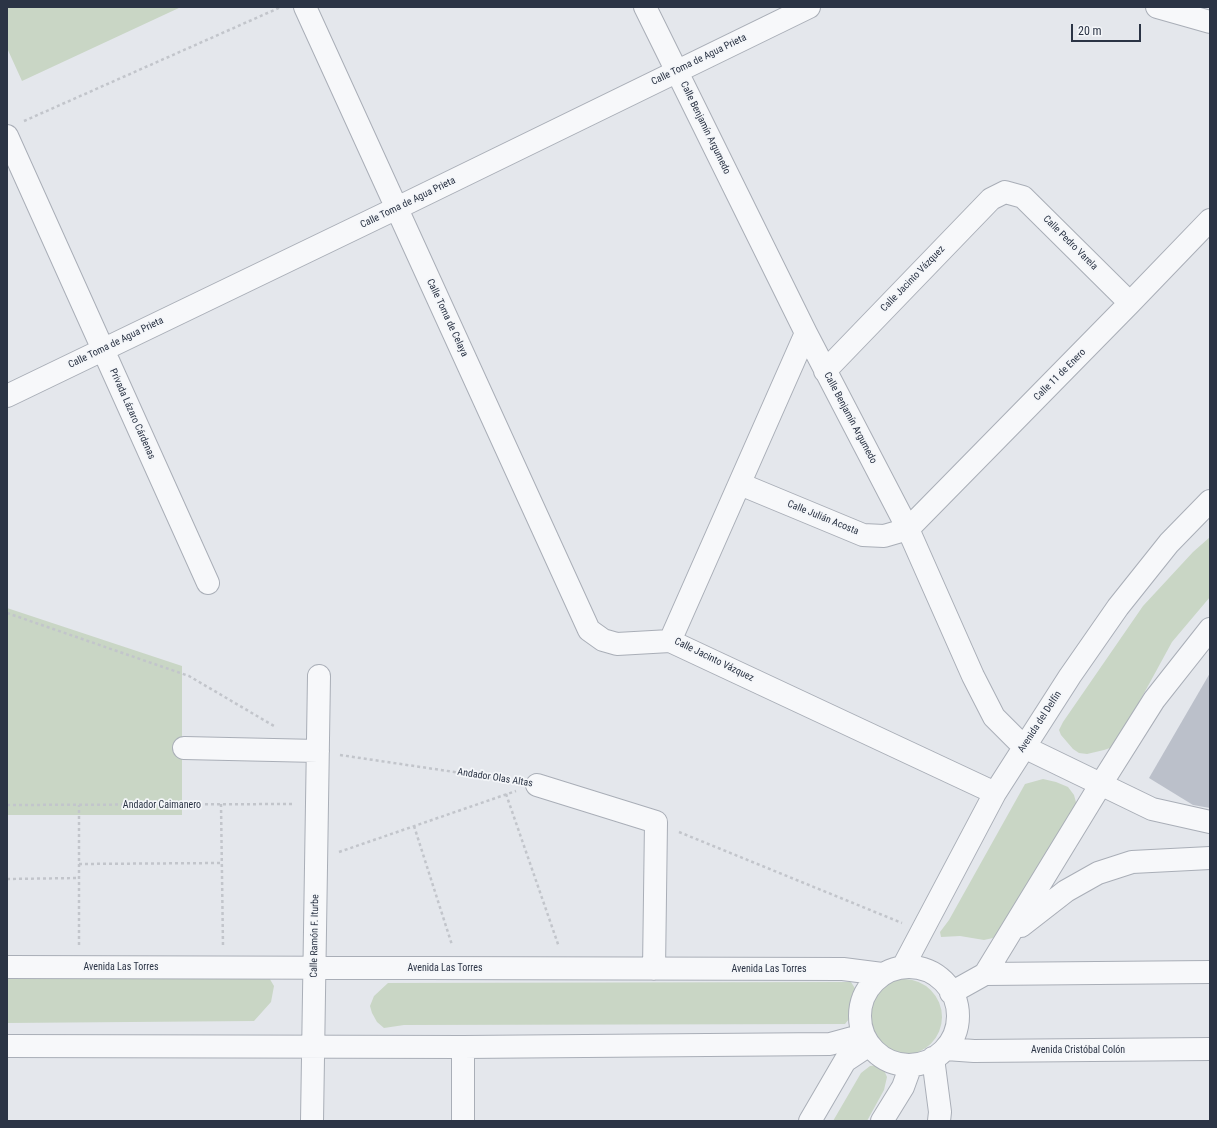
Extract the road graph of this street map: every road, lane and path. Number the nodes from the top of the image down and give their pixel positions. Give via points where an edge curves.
1 (281, 7) edge
2 (305, 7) edge
3 (645, 7) edge
4 (809, 7) edge
5 (1157, 7) edge
6 (1206, 17) edge
7 (676, 71) junction
8 (14, 129) edge
9 (1005, 192) joint
10 (397, 208) junction
11 (1210, 220) edge
12 (1130, 303) junction
13 (806, 333) junction
14 (103, 350) junction
15 (825, 371) junction
16 (7, 396) edge
17 (740, 484) junction
18 (1210, 501) edge
19 (908, 529) junction
20 (208, 583) dead end
21 (7, 613) edge
22 (1210, 628) edge
23 (670, 641) junction
24 (319, 676) dead end
25 (277, 727) dead end
26 (1024, 747) junction
27 (184, 748) dead end
28 (318, 751) junction
29 (1100, 784) junction
30 (537, 785) junction
31 (994, 793) junction
32 (506, 794) junction
33 (7, 804) edge
34 (221, 804) junction
35 (317, 804) junction
36 (79, 805) junction
37 (656, 822) junction
38 (1210, 822) edge
39 (414, 826) junction
40 (1210, 858) edge
41 (316, 860) junction
42 (222, 863) junction
43 (79, 864) junction
44 (79, 878) junction
45 (7, 879) edge
46 (922, 932) junction
47 (1010, 934) junction
48 (7, 967) edge
49 (79, 967) junction
50 (223, 967) junction
51 (903, 967) junction
52 (314, 968) junction
53 (460, 968) junction
54 (567, 969) junction
55 (654, 969) junction
56 (1210, 972) edge
57 (882, 974) junction
58 (985, 974) junction
59 (951, 993) junction
60 (866, 1040) junction
61 (7, 1046) edge
62 (313, 1047) junction
63 (463, 1047) junction
64 (1210, 1049) edge
65 (939, 1054) junction
66 (911, 1065) junction
67 (312, 1121) edge
68 (463, 1121) edge
69 (810, 1121) edge
70 (882, 1121) edge
71 (939, 1121) edge

1 - 8 path
2 - 10 street, Calle Toma de Celaya
3 - 7 street, Calle Benjamín Argumedo
4 - 7 street, Calle Toma de Agua Prieta
5 - 6 street
7 - 10 street, Calle Toma de Agua Prieta
7 - 13 street, Calle Benjamín Argumedo
8 - 14 street, Privada Lázaro Cárdenas
9 - 12 street, Calle Pedro Varela via 1023,197
9 - 15 street, Calle Jacinto Vázquez via 991,199
10 - 14 street, Calle Toma de Agua Prieta
10 - 23 street, Calle Toma de Celaya via 589,630 603,640 617,644
11 - 12 street, Calle 11 de Enero
12 - 19 street, Calle 11 de Enero
13 - 15 street, Calle Benjamín Argumedo
13 - 17 street, Calle Jacinto Vázquez
14 - 16 street, Calle Toma de Agua Prieta
14 - 20 street, Privada Lázaro Cárdenas
15 - 19 street, Calle Benjamín Argumedo
17 - 19 street, Calle Julián Acosta via 863,535 884,536
17 - 23 street, Calle Jacinto Vázquez
18 - 26 street, Avenida del Delfín via 1169,543 1118,607
19 - 26 street, Calle Benjamín Argumedo via 973,676 994,717
21 - 25 path via 189,676
22 - 29 street via 1154,700
23 - 31 street, Calle Jacinto Vázquez
24 - 28 street, Calle Ramón F. Iturbe
26 - 29 street, Calle Benjamín Argumedo
26 - 31 street, Avenida del Delfín
27 - 28 street
28 - 30 path, Andador Olas Altas
28 - 35 street, Calle Ramón F. Iturbe
29 - 38 street, Calle Benjamín Argumedo via 1152,809
29 - 47 street
30 - 32 path
30 - 37 street, Andador Olas Altas
31 - 46 street, Avenida del Delfín
32 - 39 path
32 - 54 path
33 - 36 path, Andador Caimanero
34 - 35 path, Andador Caimanero
34 - 36 path, Andador Caimanero
34 - 42 path
35 - 41 street, Calle Ramón F. Iturbe
36 - 43 path
37 - 46 path
37 - 55 street
39 - 41 path
39 - 53 path
40 - 47 street via 1132,862 1098,873 1066,891
41 - 52 street, Calle Ramón F. Iturbe
42 - 43 path
42 - 50 path
43 - 44 path
44 - 45 path
44 - 49 path
46 - 51 street, Avenida del Delfín
47 - 58 street
48 - 49 street, Avenida Las Torres
49 - 50 street, Avenida Las Torres
50 - 52 street, Avenida Las Torres
51 - 57 street
51 - 59 street via 920,967 936,974
52 - 53 street, Avenida Las Torres
52 - 62 street, Calle Ramón F. Iturbe
53 - 54 street, Avenida Las Torres
54 - 55 street, Avenida Las Torres
55 - 57 street, Avenida Las Torres via 843,969
56 - 58 street
57 - 60 street via 872,982 860,1006 860,1019
58 - 59 street
59 - 65 street via 956,1001 956,1031
60 - 63 street via 830,1044
60 - 66 street via 885,1059
60 - 69 street via 845,1061
61 - 62 street
62 - 63 street
62 - 67 street, Calle Ramón F. Iturbe
63 - 68 street
64 - 65 street, Avenida Cristóbal Colón via 974,1050
65 - 66 street via 924,1063
65 - 71 street
66 - 70 street via 903,1087

